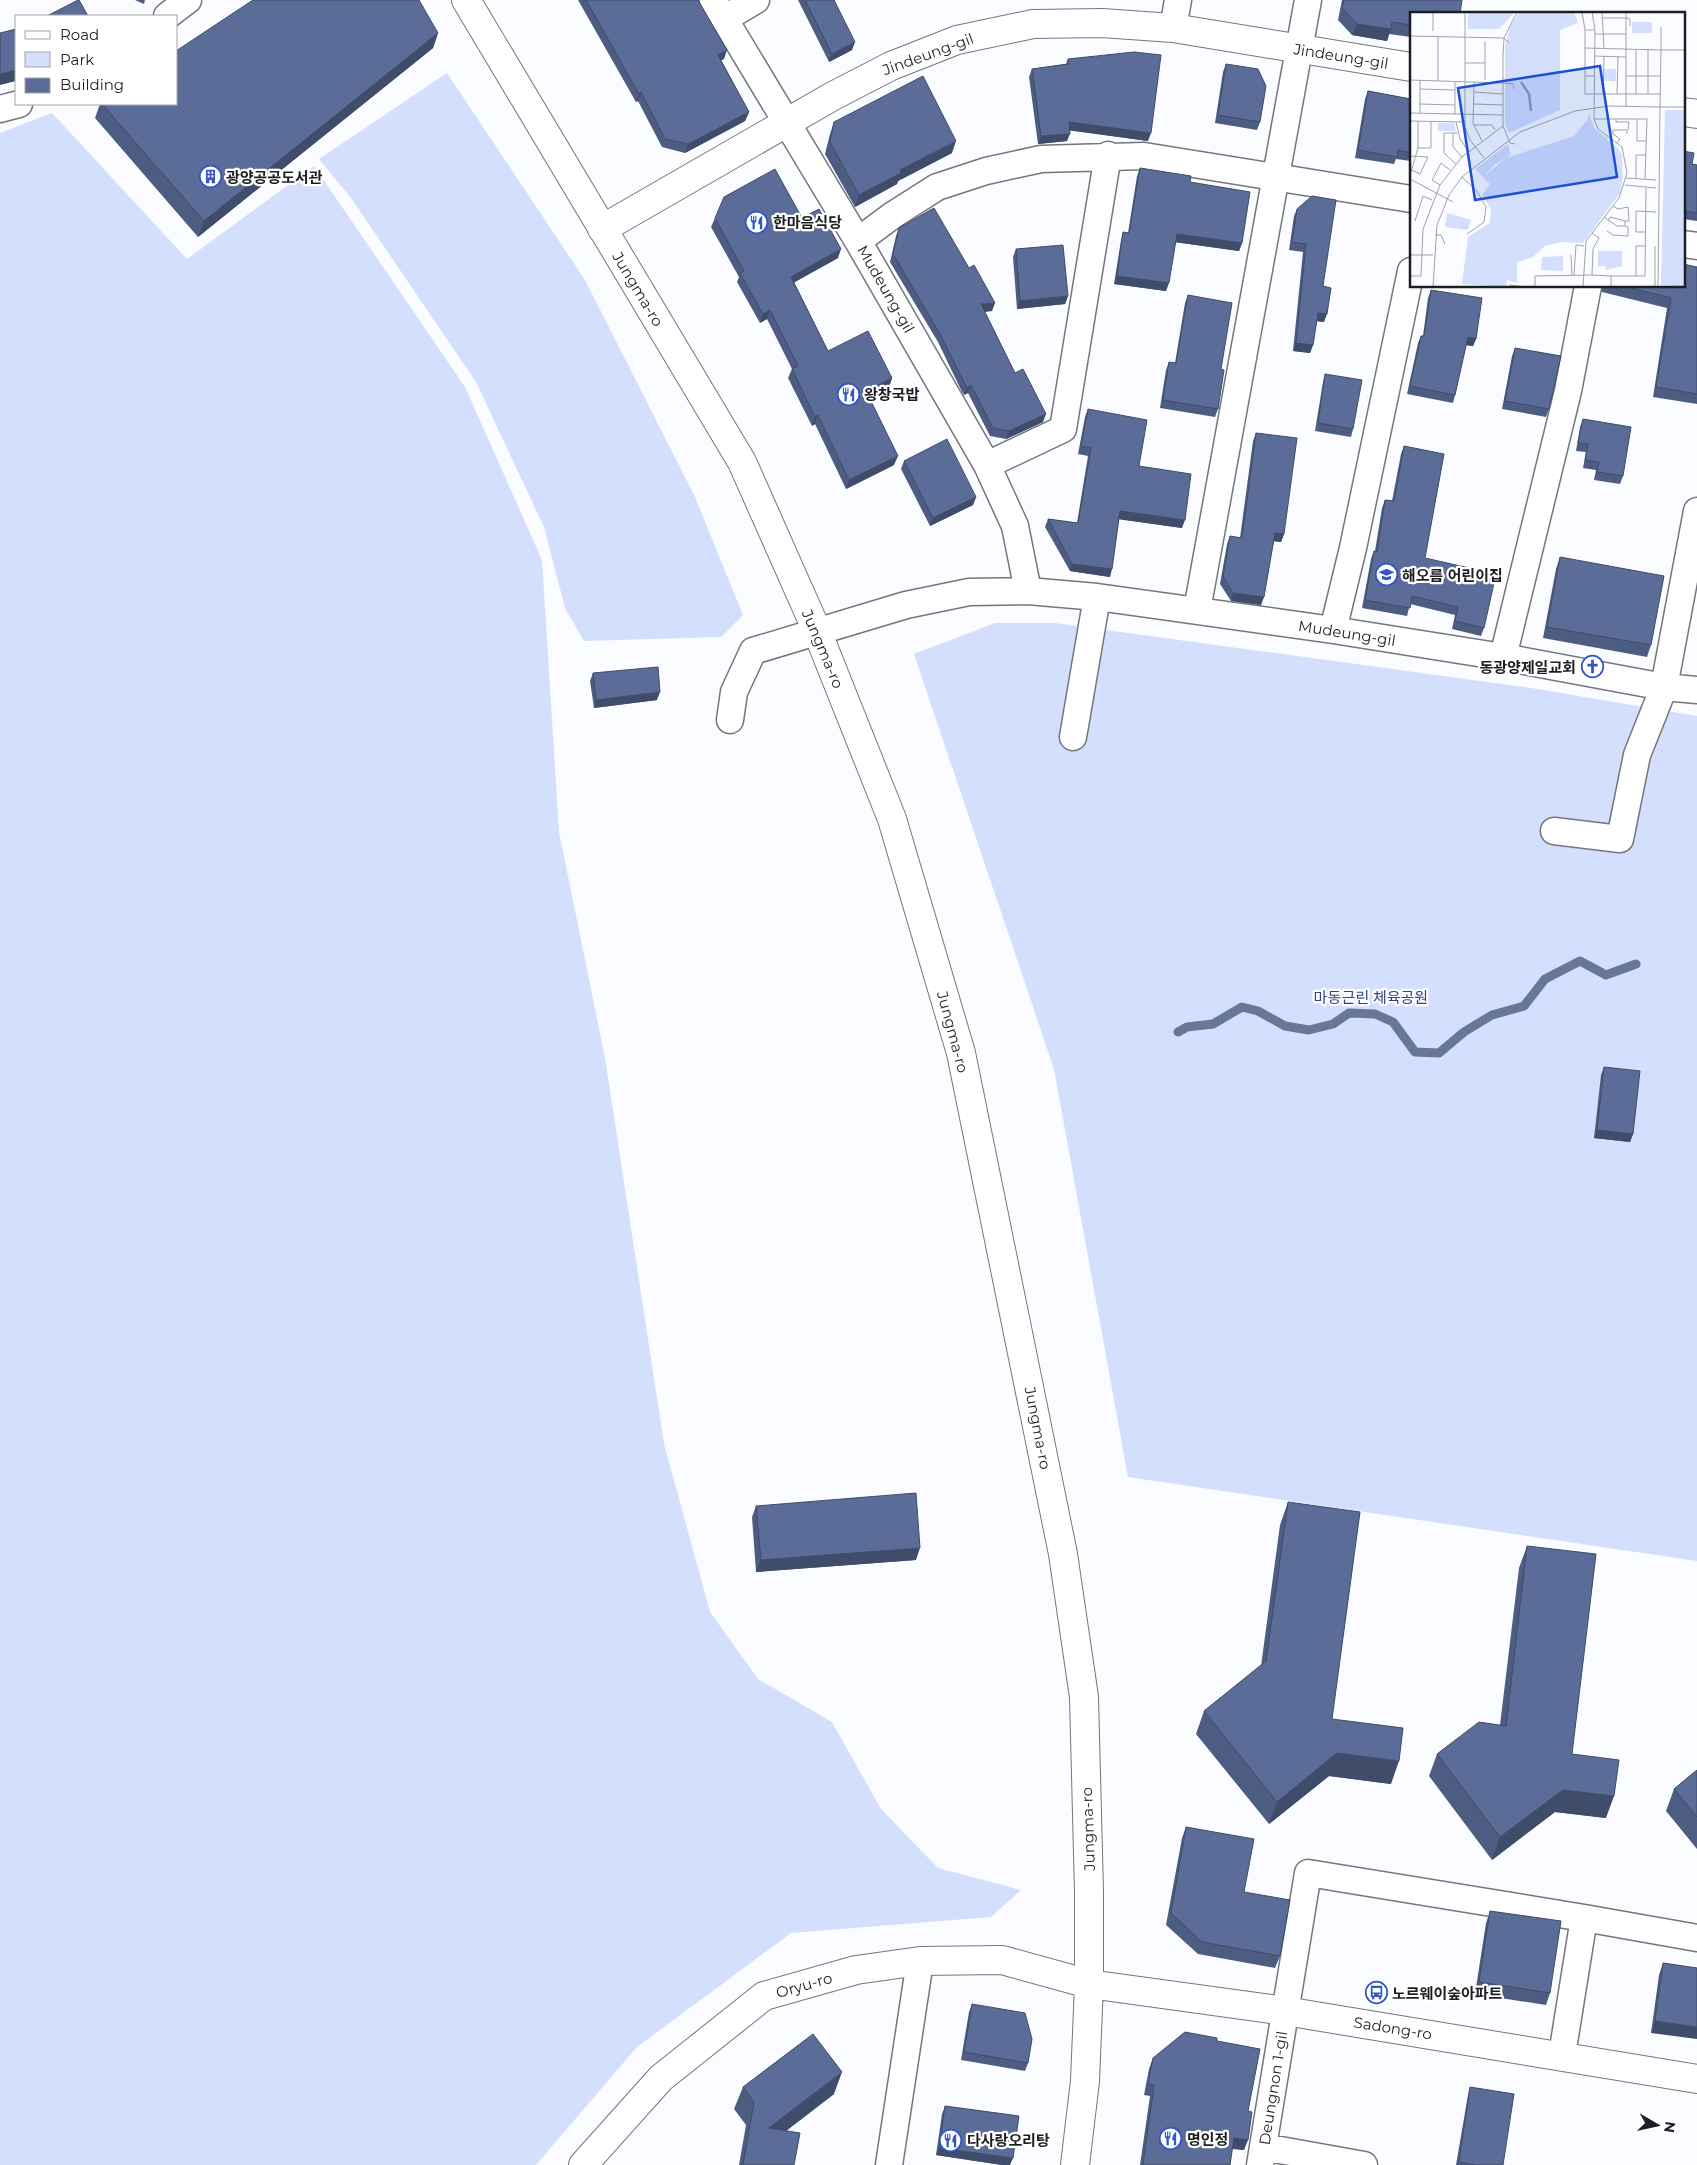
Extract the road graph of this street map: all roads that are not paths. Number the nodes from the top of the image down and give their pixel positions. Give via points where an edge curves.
1 (188, 0) edge
2 (466, 0) edge
3 (756, 0) edge
4 (1178, 0) edge
5 (1308, 0) edge
6 (719, 9) edge
7 (168, 15) edge
8 (1173, 28) junction
9 (1300, 49) junction
10 (1410, 67) edge
11 (15, 105) edge
12 (0, 109) edge
13 (1684, 112) edge
14 (1697, 114) edge
15 (788, 122) junction
16 (1108, 155) junction
17 (1276, 178) junction
18 (1410, 199) edge
19 (602, 229) junction
20 (858, 241) junction
21 (1684, 244) edge
22 (1697, 246) edge
23 (1410, 276) edge
24 (1588, 288) edge
25 (987, 466) junction
26 (1697, 511) edge
27 (1028, 590) junction
28 (1097, 597) junction
29 (1197, 610) junction
30 (1332, 630) junction
31 (817, 631) junction
32 (1503, 657) junction
33 (1664, 687) junction
34 (1697, 690) edge
35 (730, 720) dead end
36 (1072, 737) dead end
37 (1554, 831) dead end
38 (1584, 1918) junction
39 (1697, 1938) edge
40 (920, 1961) junction
41 (1089, 1984) junction
42 (1285, 2011) junction
43 (1562, 2055) junction
44 (1697, 2079) edge
45 (1262, 2156) edge
46 (583, 2165) edge
47 (889, 2165) edge
48 (1075, 2165) edge
49 (1364, 2165) edge

1 - 7 street
2 - 19 main road, Jungma-ro
3 - 6 street
4 - 8 street
5 - 9 street
6 - 15 street, Mudeung-gil
8 - 9 main road, Jindeung-gil
8 - 15 main road, Jindeung-gil via 1102,23 1033,24 957,40 891,66
9 - 10 main road, Jindeung-gil
9 - 17 street
11 - 12 street
13 - 14 main road
15 - 19 main road, Jindeung-gil
15 - 20 street, Mudeung-gil
16 - 17 street via 1144,156
16 - 20 street via 1040,159 986,171 938,188
16 - 25 street via 1063,429
17 - 18 street
17 - 29 street
19 - 31 main road, Jungma-ro via 742,462
20 - 25 street, Mudeung-gil
21 - 22 street
23 - 30 street via 1361,510
24 - 32 street via 1568,391
25 - 27 street, Mudeung-gil via 1014,526
26 - 33 street
27 - 28 street, Mudeung-gil
27 - 31 street, Mudeung-gil via 969,592 906,605
28 - 29 street, Mudeung-gil
28 - 36 street
29 - 30 street, Mudeung-gil
30 - 32 street, Mudeung-gil
31 - 35 street, Mudeung-gil via 753,651 734,692
31 - 41 main road, Jungma-ro via 892,819 961,1053 1033,1400 1063,1554 1084,1697
32 - 33 street, Mudeung-gil
33 - 34 street, Mudeung-gil
33 - 37 street via 1638,755 1620,839
38 - 39 street
38 - 42 street, Deungnon 1-gil via 1308,1873
38 - 43 street
40 - 41 main road, Oryu-ro via 1002,1960
40 - 46 main road, Oryu-ro via 856,1970 764,1996 661,2078
40 - 47 street
41 - 42 main road, Sadong-ro
41 - 48 main road, Jungma-ro via 1085,2081
42 - 43 main road, Sadong-ro
42 - 45 street, Deungnon 1-gil
43 - 44 main road, Sadong-ro
45 - 49 street

